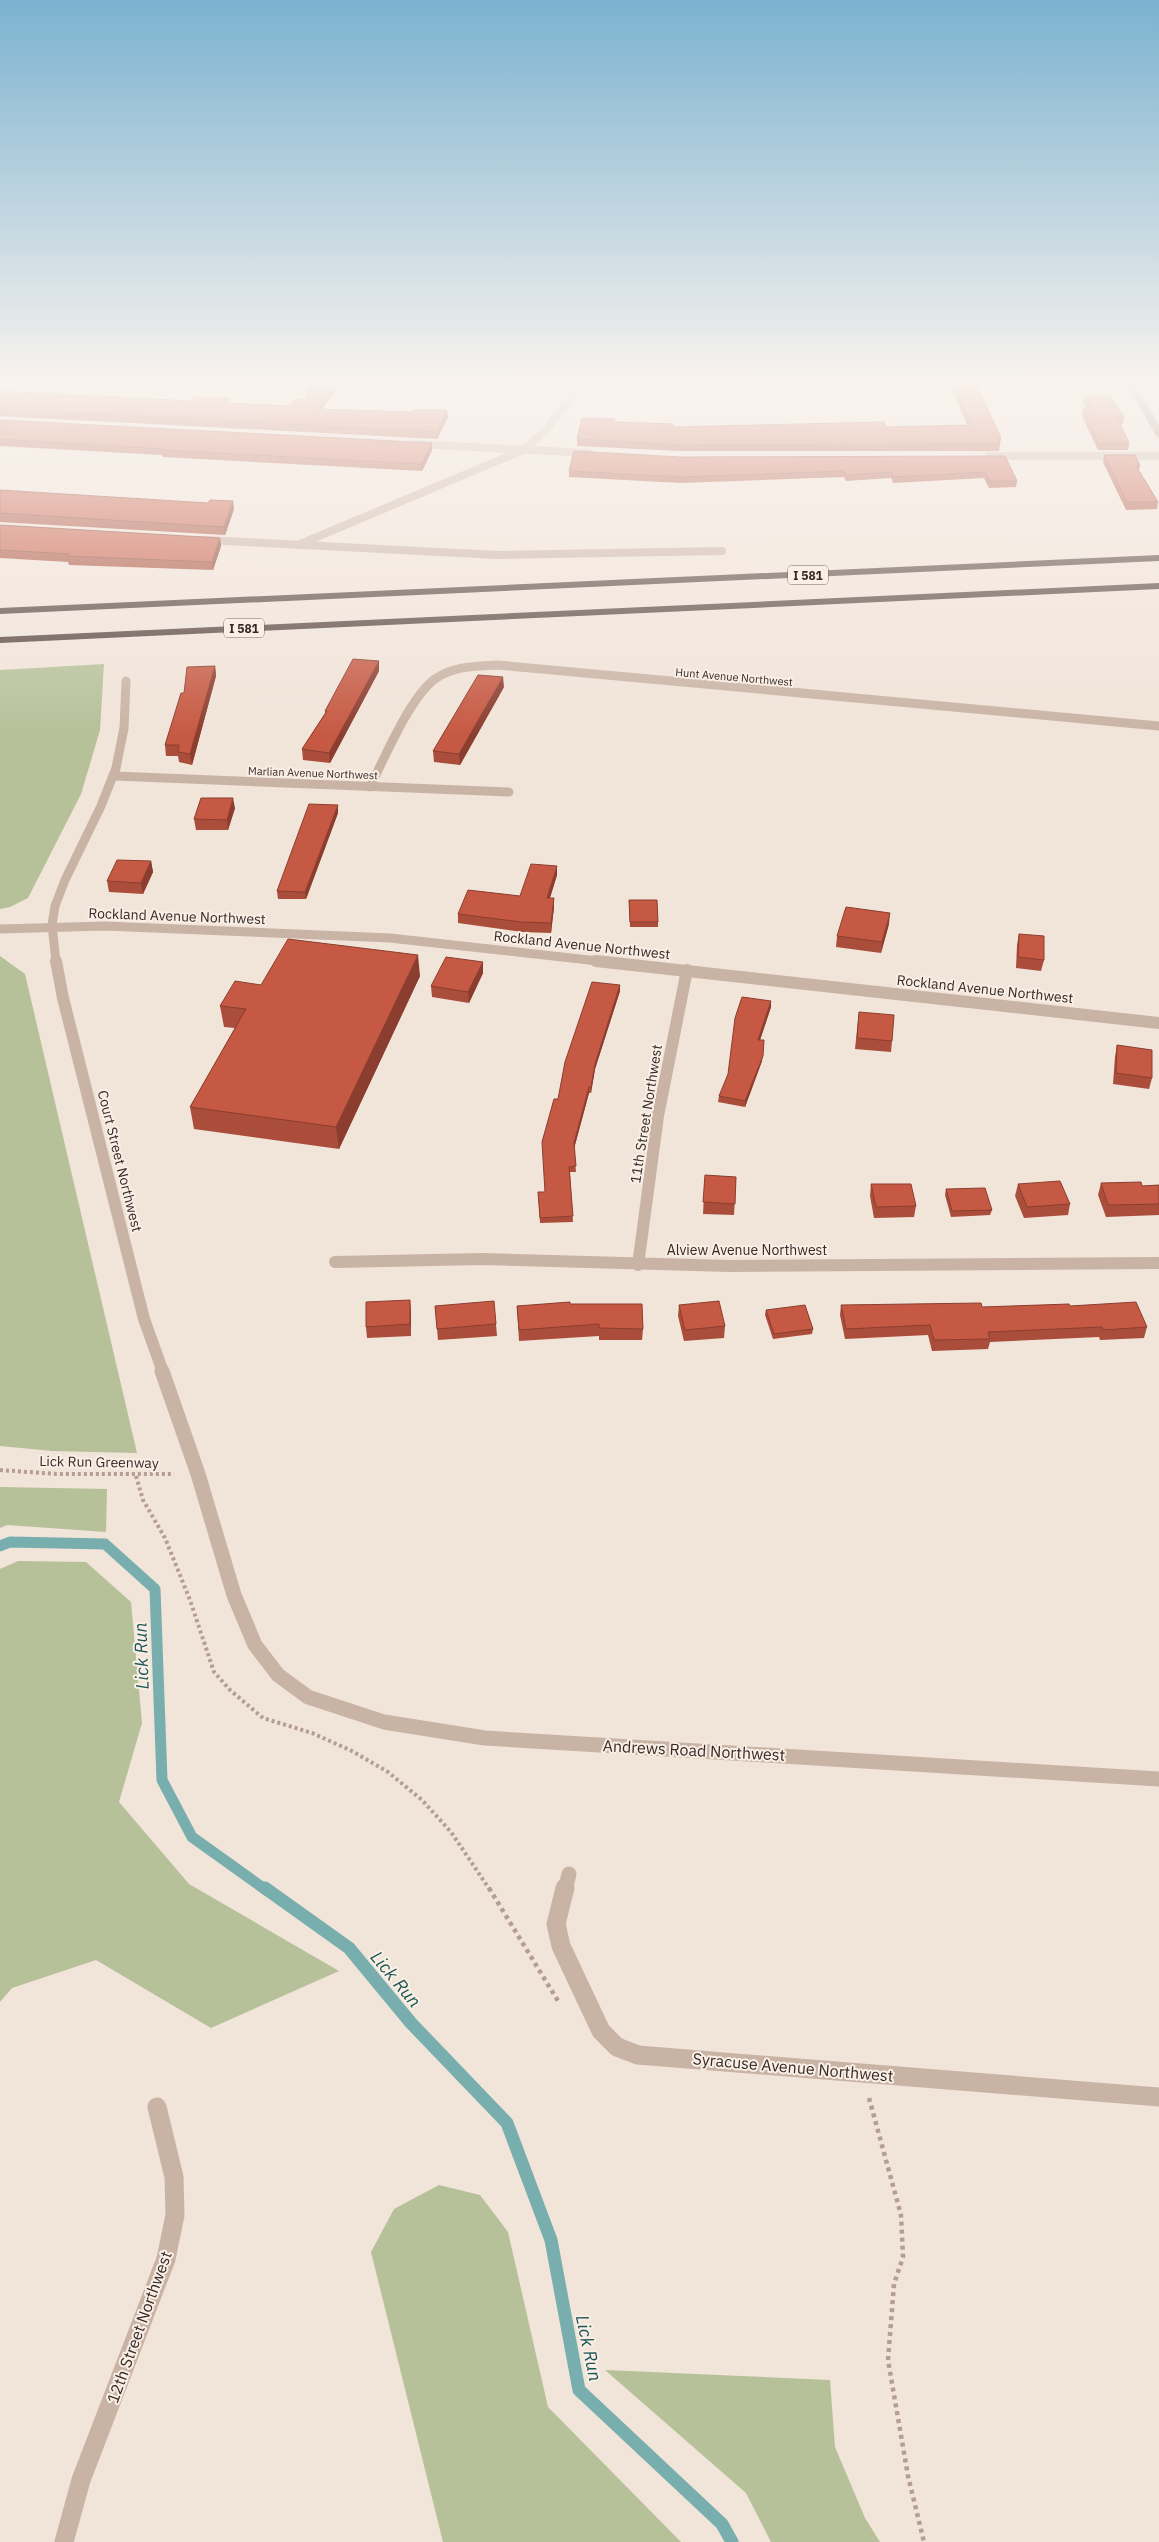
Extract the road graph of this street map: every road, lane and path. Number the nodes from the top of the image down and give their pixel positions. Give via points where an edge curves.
1 (411, 498) edge
2 (201, 540) edge
3 (296, 546) junction
4 (722, 551) dead end
5 (1159, 558) edge
6 (1159, 586) edge
7 (0, 611) edge
8 (0, 640) edge
9 (126, 681) dead end
10 (1159, 726) edge
11 (115, 776) junction
12 (370, 787) junction
13 (509, 792) dead end
14 (52, 927) junction
15 (0, 929) edge
16 (687, 970) junction
17 (1159, 1023) edge
18 (335, 1262) dead end
19 (1159, 1263) edge
20 (638, 1264) junction
21 (0, 1470) edge
22 (198, 1474) junction
23 (255, 1645) joint
24 (1159, 1779) edge
25 (569, 1874) dead end
26 (1159, 2097) edge
27 (157, 2107) dead end
28 (64, 2542) edge

1 - 3 street
2 - 3 street
3 - 4 street via 537,556
5 - 7 highway, I 581
6 - 8 highway, I 581
9 - 11 street, Court Street Northwest via 127,713
10 - 12 street, Hunt Avenue Northwest via 498,665 476,666 443,675 424,688
11 - 12 street, Marlian Avenue Northwest
11 - 14 street, Court Street Northwest via 59,894
12 - 13 street, Marlian Avenue Northwest
14 - 15 street, Rockland Avenue Northwest
14 - 16 street, Rockland Avenue Northwest via 176,928 390,938
14 - 22 street, Court Street Northwest via 63,998 144,1319
16 - 17 street, Rockland Avenue Northwest
16 - 20 street, 11th Street Northwest via 658,1116
18 - 20 street, Alview Avenue Northwest via 482,1259
19 - 20 street, Alview Avenue Northwest
21 - 22 path, Lick Run Greenway via 57,1474
22 - 23 street, Court Street Northwest via 231,1587
23 - 24 street, Andrews Road Northwest via 278,1674 308,1697 384,1722 485,1738
25 - 26 street, Syracuse Avenue Northwest via 556,1924 561,1946 601,2031 617,2047 638,2054
27 - 28 street, 12th Street Northwest via 174,2177 175,2215 166,2259 81,2480

